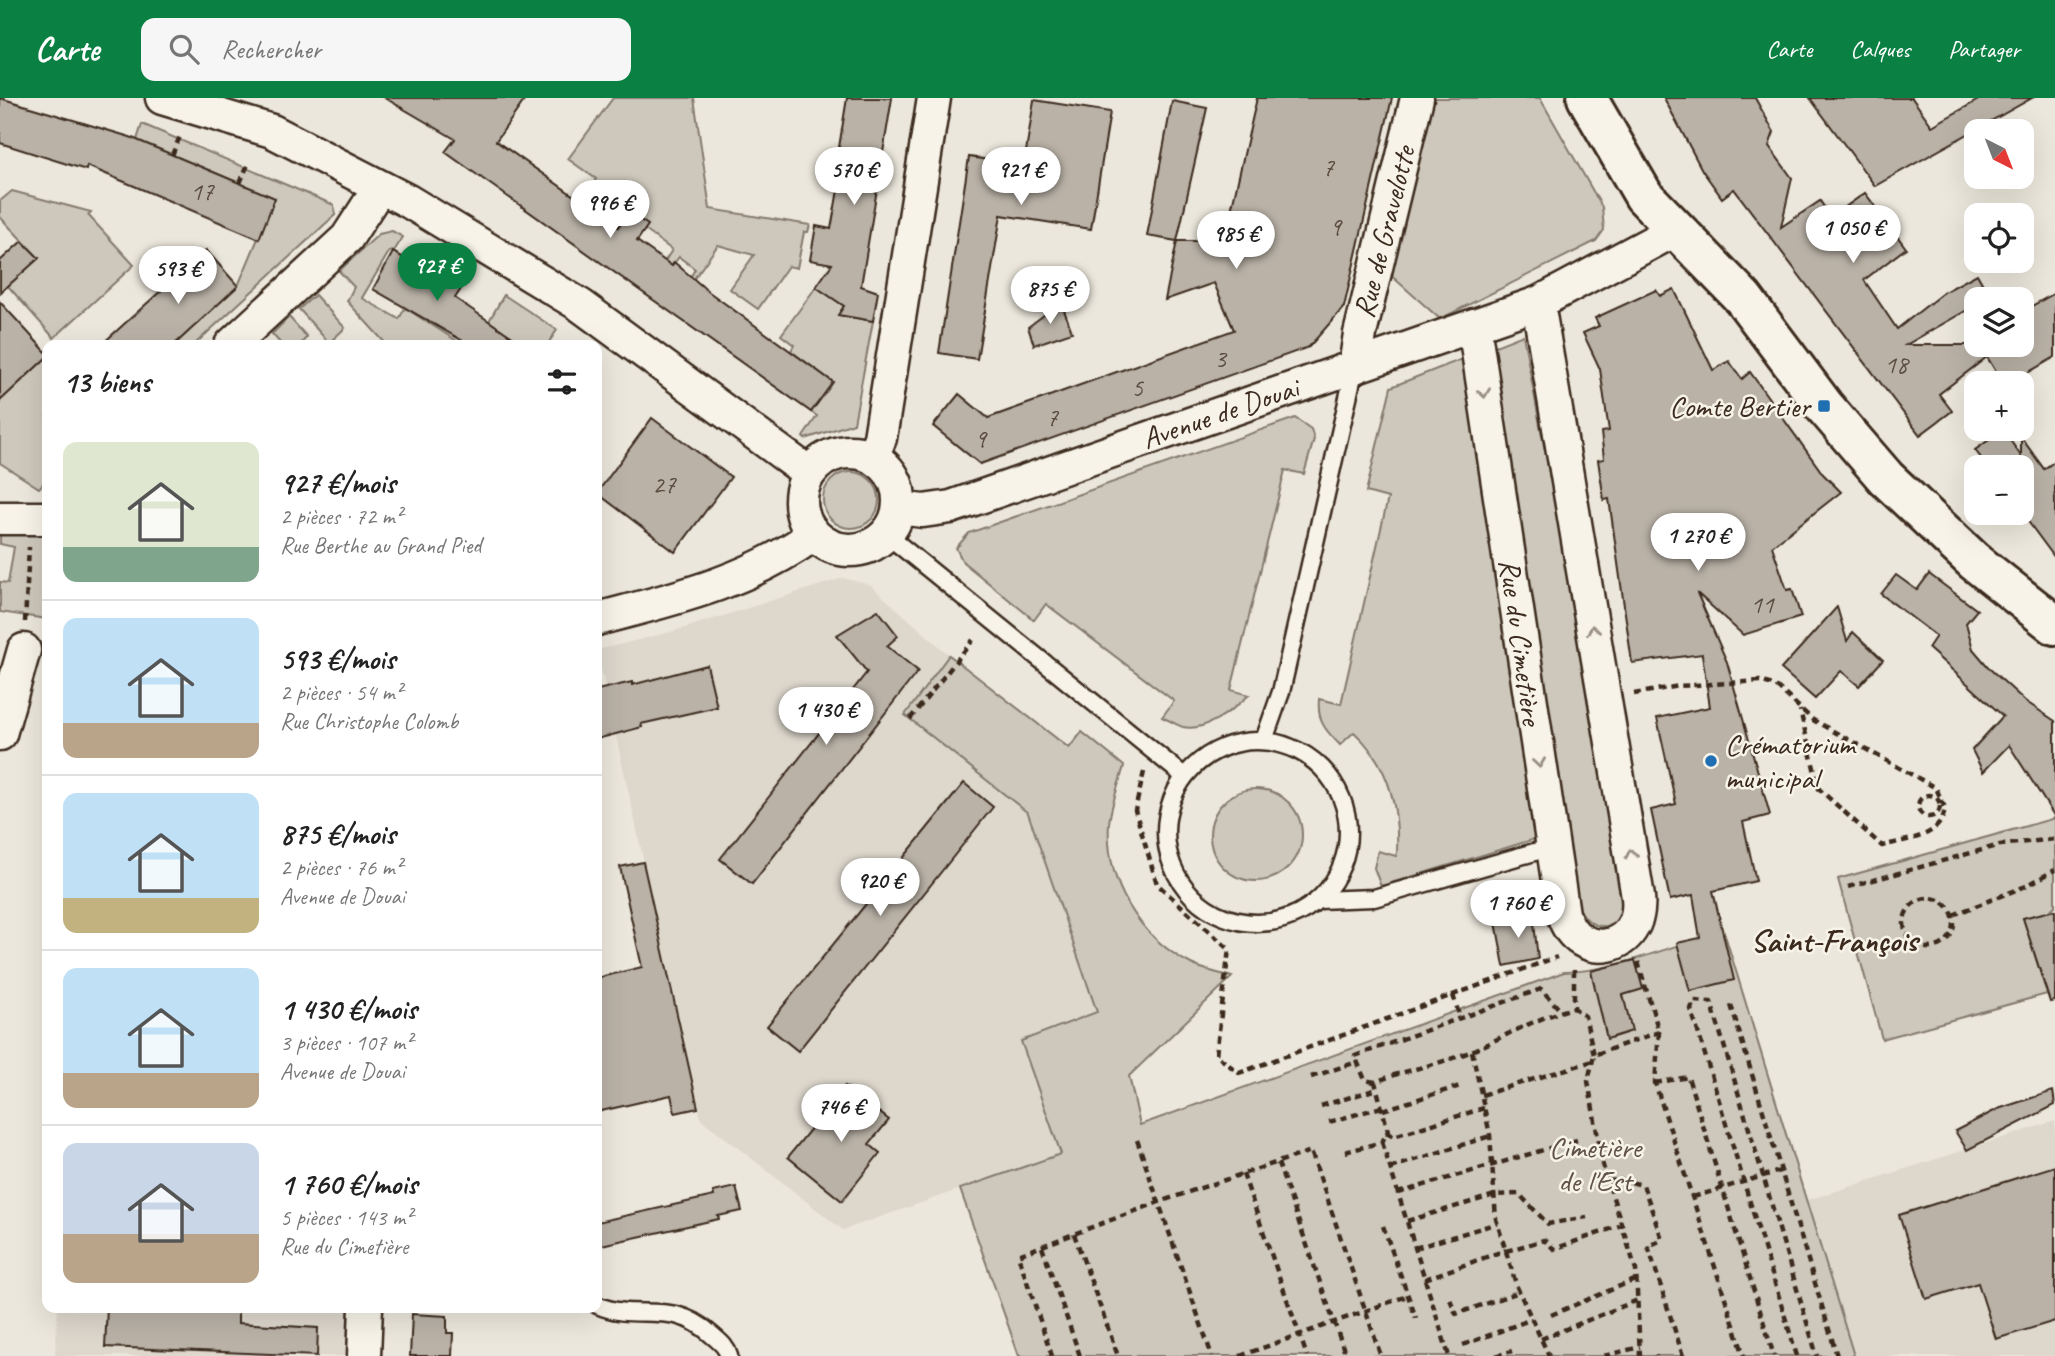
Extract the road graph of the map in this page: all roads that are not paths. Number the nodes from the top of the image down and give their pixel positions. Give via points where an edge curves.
1 (162, 98) edge
2 (933, 98) edge
3 (1417, 98) edge
4 (1587, 98) edge
5 (380, 187) junction
6 (1677, 229) junction
7 (1538, 303) junction
8 (1474, 325) junction
9 (236, 340) edge
10 (1355, 367) junction
11 (872, 457) junction
12 (809, 474) junction
13 (893, 521) junction
14 (813, 535) junction
15 (602, 618) edge
16 (2055, 625) edge
17 (24, 644) edge
18 (0, 734) edge
19 (1265, 740) junction
20 (1184, 776) junction
21 (1552, 846) junction
22 (1318, 900) junction
23 (602, 1307) edge
24 (366, 1313) edge
25 (364, 1356) edge
26 (729, 1356) edge

1 - 5 street via 272,131
2 - 11 street via 880,438
3 - 10 street, Rue de Gravelotte
4 - 6 main road via 1644,196
5 - 9 street via 347,238
5 - 12 street via 580,305
6 - 7 street, Avenue de Douai
6 - 16 main road via 1743,298 1824,406 1889,481 1975,561
7 - 8 street, Avenue de Douai
21 -> 7 street, Rue du Cimetière via 1566,923 1581,940 1583,957 1622,940 1637,921 1639,897
8 - 10 street, Avenue de Douai
8 -> 21 street, Rue du Cimetière
10 - 13 street, Avenue de Douai via 951,507
10 - 19 lane via 1281,692
11 - 12 street via 845,452 819,463
11 - 13 street via 894,478 899,492
12 - 14 street via 801,505
13 - 14 street via 864,549 850,551
13 - 20 lane
14 - 15 street via 765,567 699,593
17 - 18 street
19 - 20 lane via 1234,743 1206,755
19 - 22 lane via 1294,748 1319,765 1337,789 1347,817 1346,847 1336,876
20 - 22 lane via 1170,803 1165,832 1170,862 1206,908 1233,920 1263,923 1292,916
21 - 22 lane via 1374,898
23 - 26 lane via 667,1311 698,1322 726,1347
24 - 25 street

